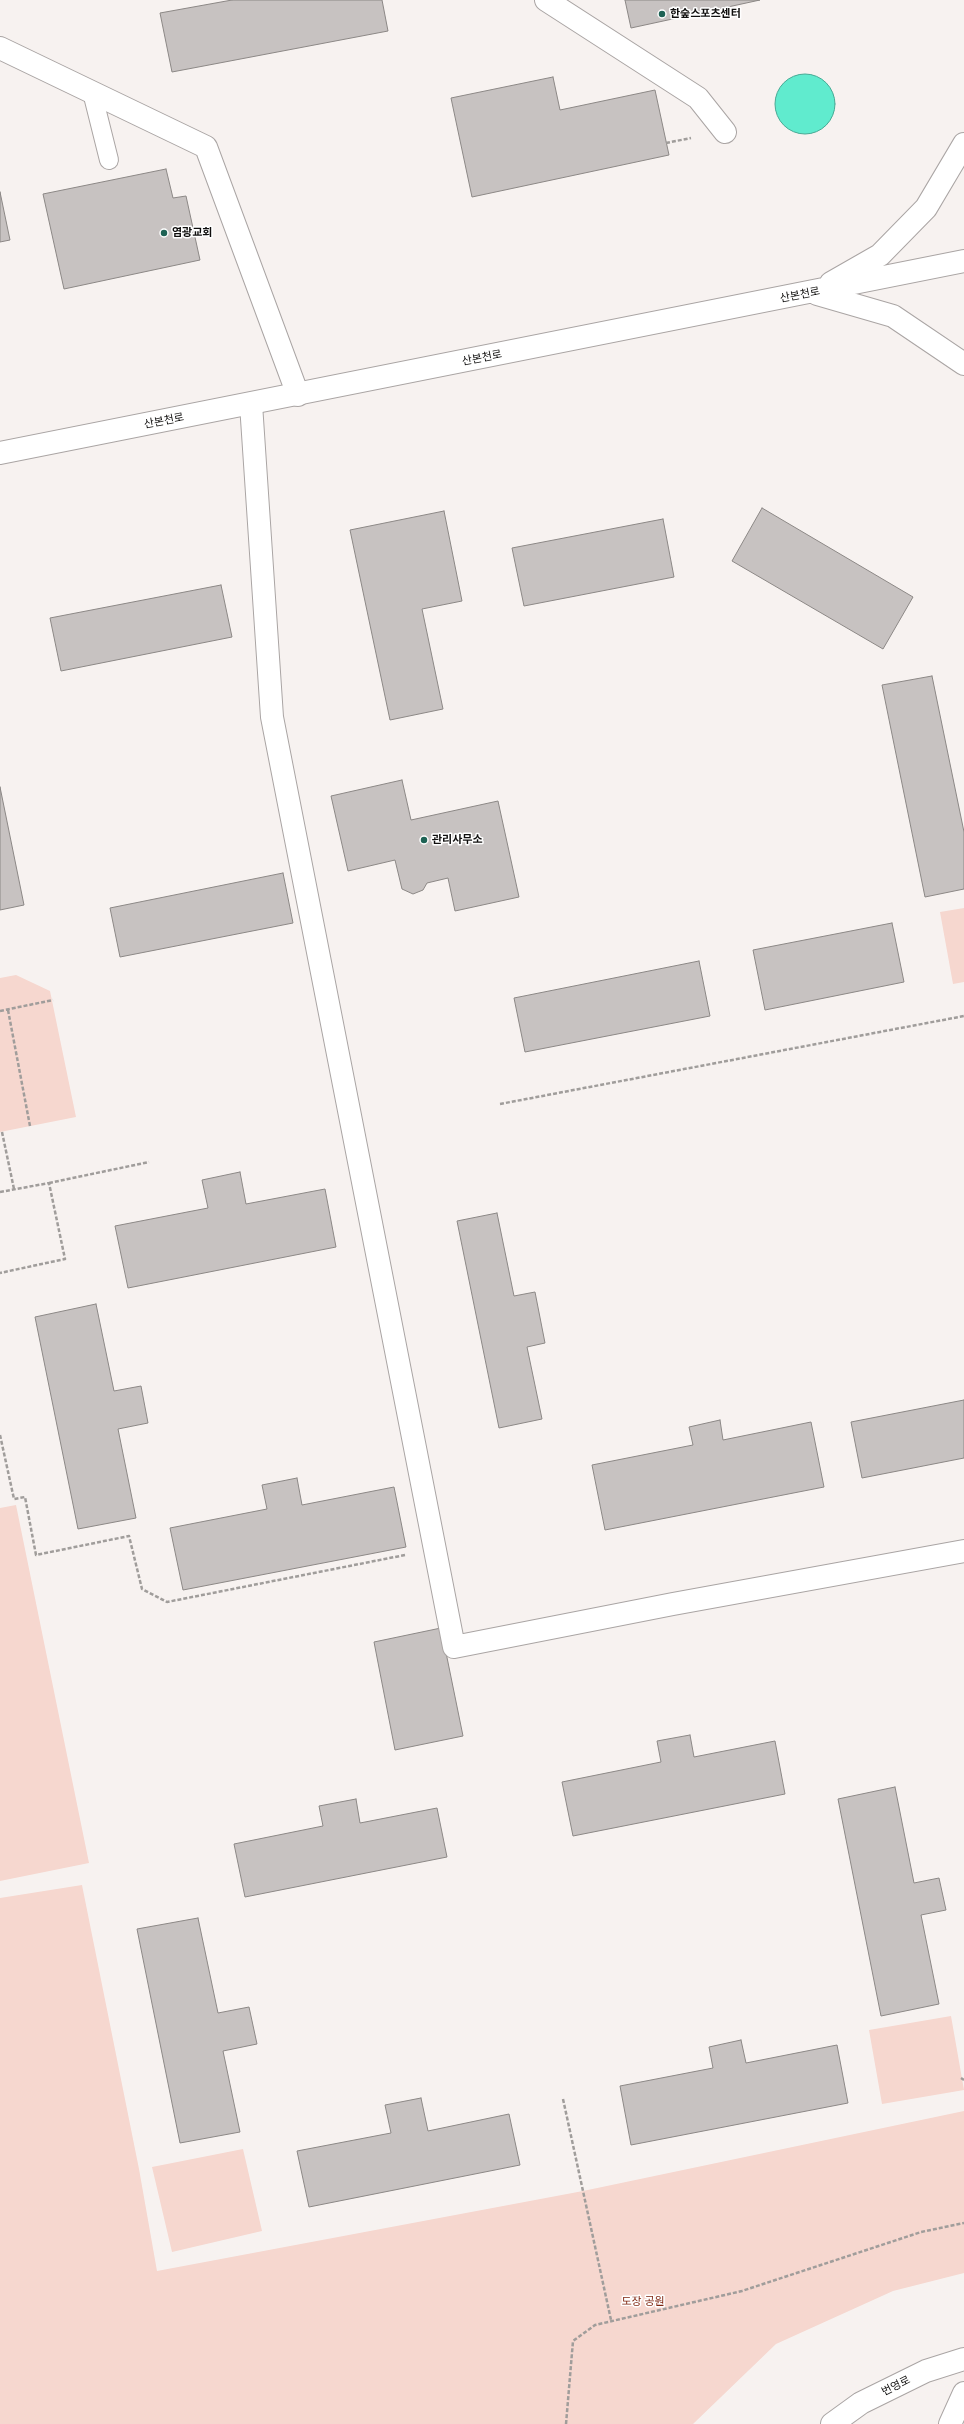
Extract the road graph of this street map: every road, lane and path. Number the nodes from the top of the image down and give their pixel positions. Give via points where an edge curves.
1 (546, 0) edge
2 (0, 48) edge
3 (92, 92) junction
4 (726, 132) dead end
5 (964, 144) edge
6 (109, 160) dead end
7 (964, 261) edge
8 (814, 293) junction
9 (964, 364) edge
10 (298, 395) junction
11 (251, 404) junction
12 (0, 453) edge
13 (53, 1000) dead end
14 (8, 1010) junction
15 (0, 1012) edge
16 (964, 1016) edge
17 (500, 1104) dead end
18 (30, 1126) dead end
19 (2, 1132) dead end
20 (150, 1162) dead end
21 (48, 1183) junction
22 (14, 1189) junction
23 (0, 1192) edge
24 (0, 1273) edge
25 (0, 1435) edge
26 (435, 1549) junction
27 (964, 1551) edge
28 (563, 2099) dead end
29 (964, 2222) edge
30 (611, 2320) junction
31 (964, 2359) edge
32 (964, 2393) edge
33 (566, 2424) edge
34 (832, 2424) edge
35 (950, 2424) edge

1 - 4 street via 698,98
2 - 3 street
3 - 6 lane
3 - 10 street via 206,147
5 - 8 street via 926,208 880,255
7 - 8 street, 산본천로
8 - 9 street via 893,316
8 - 10 street, 산본천로
10 - 11 street, 산본천로
11 - 12 street, 산본천로
11 - 26 street via 272,717
13 - 14 path
14 - 15 path
14 - 18 path
16 - 17 path
19 - 22 path
20 - 21 path
21 - 22 path
21 - 24 path via 65,1259
22 - 23 path
25 - 26 path via 14,1499 25,1497 36,1555 129,1536 142,1589 167,1602
26 - 27 street via 454,1647
28 - 30 path
29 - 30 path via 921,2232 742,2291
30 - 33 path via 595,2325 573,2341
31 - 34 street, 번영로 via 926,2371 861,2403
32 - 35 street

